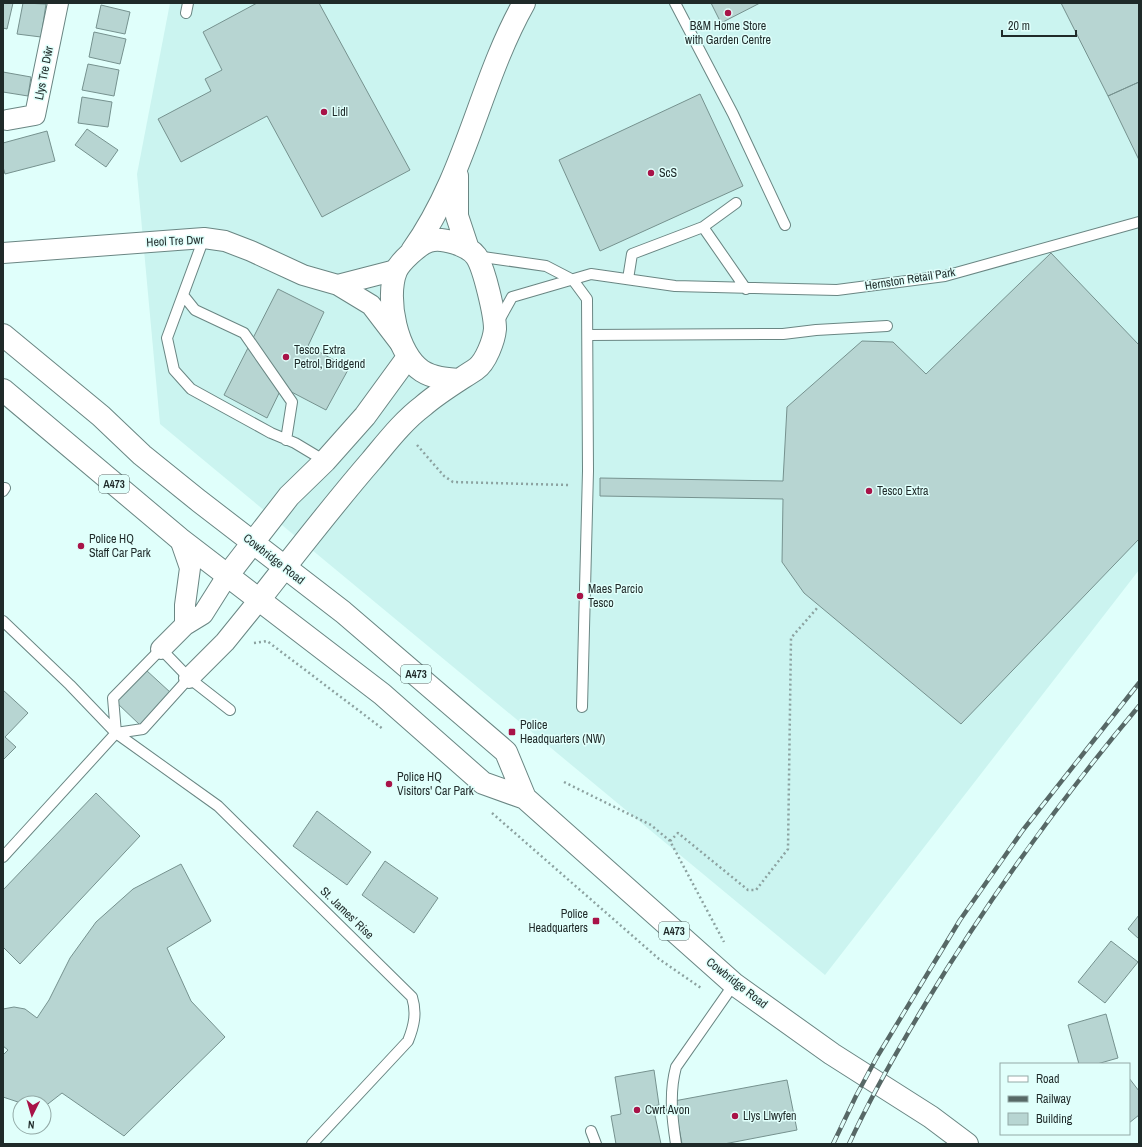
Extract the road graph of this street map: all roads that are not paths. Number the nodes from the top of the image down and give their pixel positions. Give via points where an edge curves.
1 (58, 3) edge
2 (511, 3) edge
3 (524, 3) edge
4 (675, 3) edge
5 (508, 31) junction
6 (7, 120) dead end
7 (457, 170) junction
8 (736, 203) dead end
9 (1139, 222) edge
10 (785, 225) dead end
11 (703, 227) junction
12 (204, 238) junction
13 (412, 252) junction
14 (472, 252) junction
15 (3, 253) edge
16 (396, 270) junction
17 (628, 279) junction
18 (573, 280) junction
19 (338, 285) junction
20 (746, 288) junction
21 (183, 295) junction
22 (887, 326) dead end
23 (495, 329) junction
24 (3, 335) edge
25 (588, 335) junction
26 (404, 350) junction
27 (459, 380) junction
28 (3, 390) edge
29 (286, 440) junction
30 (325, 461) junction
31 (180, 539) junction
32 (253, 542) junction
33 (285, 567) junction
34 (227, 576) junction
35 (259, 600) junction
36 (3, 621) edge
37 (185, 625) junction
38 (161, 649) junction
39 (189, 678) junction
40 (582, 706) dead end
41 (230, 710) dead end
42 (116, 733) junction
43 (524, 798) junction
44 (3, 857) edge
45 (734, 984) junction
46 (591, 1131) dead end
47 (312, 1144) edge
48 (596, 1144) edge
49 (676, 1144) edge
50 (967, 1144) edge

1 - 6 street, Llys Tre Dŵr via 35,115
2 - 5 main road
3 - 5 main road
4 - 10 lane
5 - 7 main road
7 - 13 main road via 429,227
7 - 14 main road, Hernston Retail Park via 457,216
8 - 11 lane
9 - 20 lane, Hernston Retail Park via 945,276 837,290
11 - 17 lane via 632,254
11 - 20 lane
12 - 15 street, Heol Tre Dwr
12 - 19 street, Heol Tre Dwr via 225,241 303,274
12 - 21 lane
13 - 14 main road via 429,241 446,241
13 - 16 main road
14 - 18 lane via 546,266
14 - 23 main road, Hernston Retail Park via 484,272
16 - 19 street
16 - 26 main road via 390,296
17 - 18 lane, Hernston Retail Park via 591,274
17 - 20 lane, Hernston Retail Park via 675,286
18 - 23 lane, Hernston Retail Park via 512,297
18 - 25 lane via 587,299
19 - 26 street, Heol Tre Dwr via 371,305
21 - 29 lane via 195,310 244,333 292,402
21 - 29 lane via 167,338 174,370 191,389
22 - 25 lane via 783,334
23 - 27 main road, Hernston Retail Park via 490,348 480,367
24 - 32 main road, Cowbridge Road / A473 via 101,416 142,454
25 - 40 lane
26 - 27 main road via 422,371 436,377
26 - 30 main road via 366,416
27 - 33 main road, Hernston Retail Park via 422,406 401,427 324,516
28 - 31 main road, Cowbridge Road / A473
29 - 30 lane
30 - 32 main road via 289,496
31 - 34 main road, Cowbridge Road / A473
31 - 37 street via 190,568
32 - 33 main road, Cowbridge Road / A473
32 - 34 main road
33 - 35 main road, Hernston Retail Park
33 - 43 main road, Cowbridge Road / A473 via 343,612 506,752
34 - 35 main road, Cowbridge Road / A473
34 - 37 street via 203,614
35 - 39 street via 225,642
35 - 43 main road, Cowbridge Road / A473 via 382,694 483,783
36 - 42 lane, St. James' Rise
37 - 38 street
38 - 39 lane
38 - 42 lane via 114,698
39 - 41 lane
39 - 42 lane via 143,729
42 - 44 lane
42 - 47 lane, St. James' Rise via 218,806 412,997 415,1024 408,1041
43 - 45 main road, Cowbridge Road / A473
45 - 49 lane via 676,1067 672,1083
45 - 50 main road, Cowbridge Road / A473 via 832,1054 931,1117
46 - 48 lane

